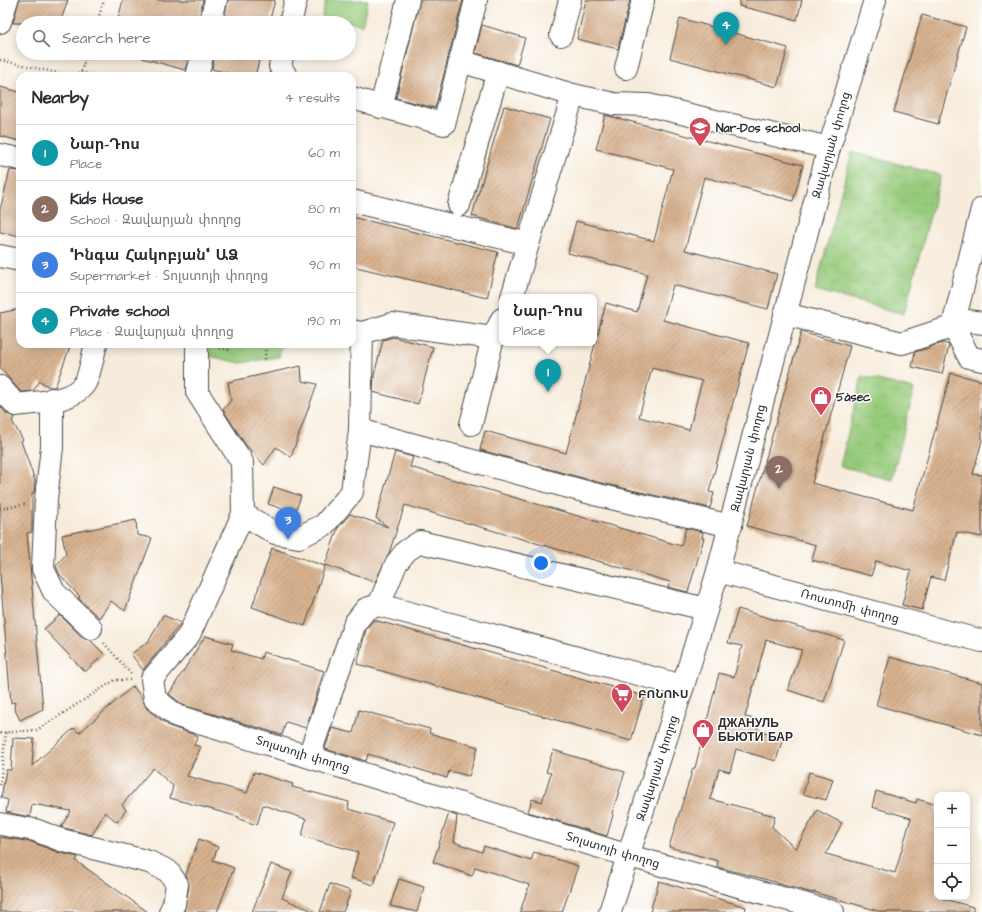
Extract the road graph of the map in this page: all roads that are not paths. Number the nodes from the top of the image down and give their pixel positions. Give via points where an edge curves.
1 (7, 0) edge
2 (216, 0) edge
3 (296, 0) edge
4 (408, 0) edge
5 (476, 0) edge
6 (570, 0) edge
7 (643, 0) edge
8 (875, 0) edge
9 (212, 16) edge
10 (292, 16) edge
11 (0, 22) edge
12 (561, 35) dead end
13 (201, 60) edge
14 (281, 60) edge
15 (460, 61) junction
16 (626, 68) dead end
17 (198, 72) edge
18 (284, 72) edge
19 (498, 72) junction
20 (573, 95) junction
21 (356, 99) edge
22 (381, 107) junction
23 (829, 148) junction
24 (0, 155) edge
25 (16, 158) edge
26 (356, 202) edge
27 (459, 205) dead end
28 (982, 209) edge
29 (528, 244) junction
30 (0, 256) edge
31 (16, 259) edge
32 (513, 294) edge
33 (785, 314) junction
34 (982, 323) edge
35 (499, 325) edge
36 (953, 326) junction
37 (357, 332) edge
38 (493, 338) junction
39 (95, 348) edge
40 (197, 348) edge
41 (982, 360) edge
42 (0, 387) edge
43 (52, 400) junction
44 (471, 424) dead end
45 (360, 430) junction
46 (243, 514) junction
47 (731, 526) junction
48 (718, 571) junction
49 (380, 605) junction
50 (706, 609) junction
51 (91, 628) road end
52 (982, 641) edge
53 (683, 686) junction
54 (309, 756) junction
55 (0, 824) edge
56 (629, 856) junction
57 (824, 911) edge
58 (170, 912) edge
59 (610, 912) edge

1 - 11 street
2 - 9 street
3 - 10 street
4 - 22 street
5 - 15 street
6 - 12 street
7 - 16 street
8 - 23 street, Զավարյան փողոց
13 - 17 street
14 - 18 street via 280,66
15 - 19 street
15 - 22 street via 444,124
19 - 20 street
19 - 27 street
20 - 23 street via 614,104 648,105
20 - 29 street
21 - 22 street
23 - 33 street, Զավարյան փողոց
24 - 25 street
26 - 29 street
28 - 36 street
29 - 32 street
30 - 31 street
33 - 36 street via 902,343
33 - 47 street, Զավարյան փողոց
34 - 36 street via 970,321
35 - 38 street
36 - 41 street via 968,357
37 - 38 street via 392,324
37 - 45 street
38 - 44 street
39 - 43 street via 86,382 75,394
40 - 46 street, Տոլստոյի փողոց via 197,392 242,462
42 - 43 street via 16,404
43 - 51 street via 52,447 46,499 43,569 54,592
45 - 46 street via 352,492 324,525 299,537 275,533
45 - 47 street via 587,492
46 - 54 street, Տոլստոյի փողոց via 189,635 152,680 155,699 177,716
47 - 48 street, Զավարյան փողոց
48 - 50 street, Զավարյան փողոց
48 - 52 street, Ռոստոմի փողոց
49 - 50 street via 396,564 406,551 420,542
49 - 53 street
49 - 54 street via 366,609 355,623
50 - 53 street, Զավարյան փողոց
53 - 56 street, Զավարյան փողոց
54 - 56 street, Տոլստոյի փողոց
55 - 58 street via 35,830 61,840 150,862 168,871 177,884
56 - 57 street, Տոլստոյի փողոց
56 - 59 street, Զավարյան փողոց

